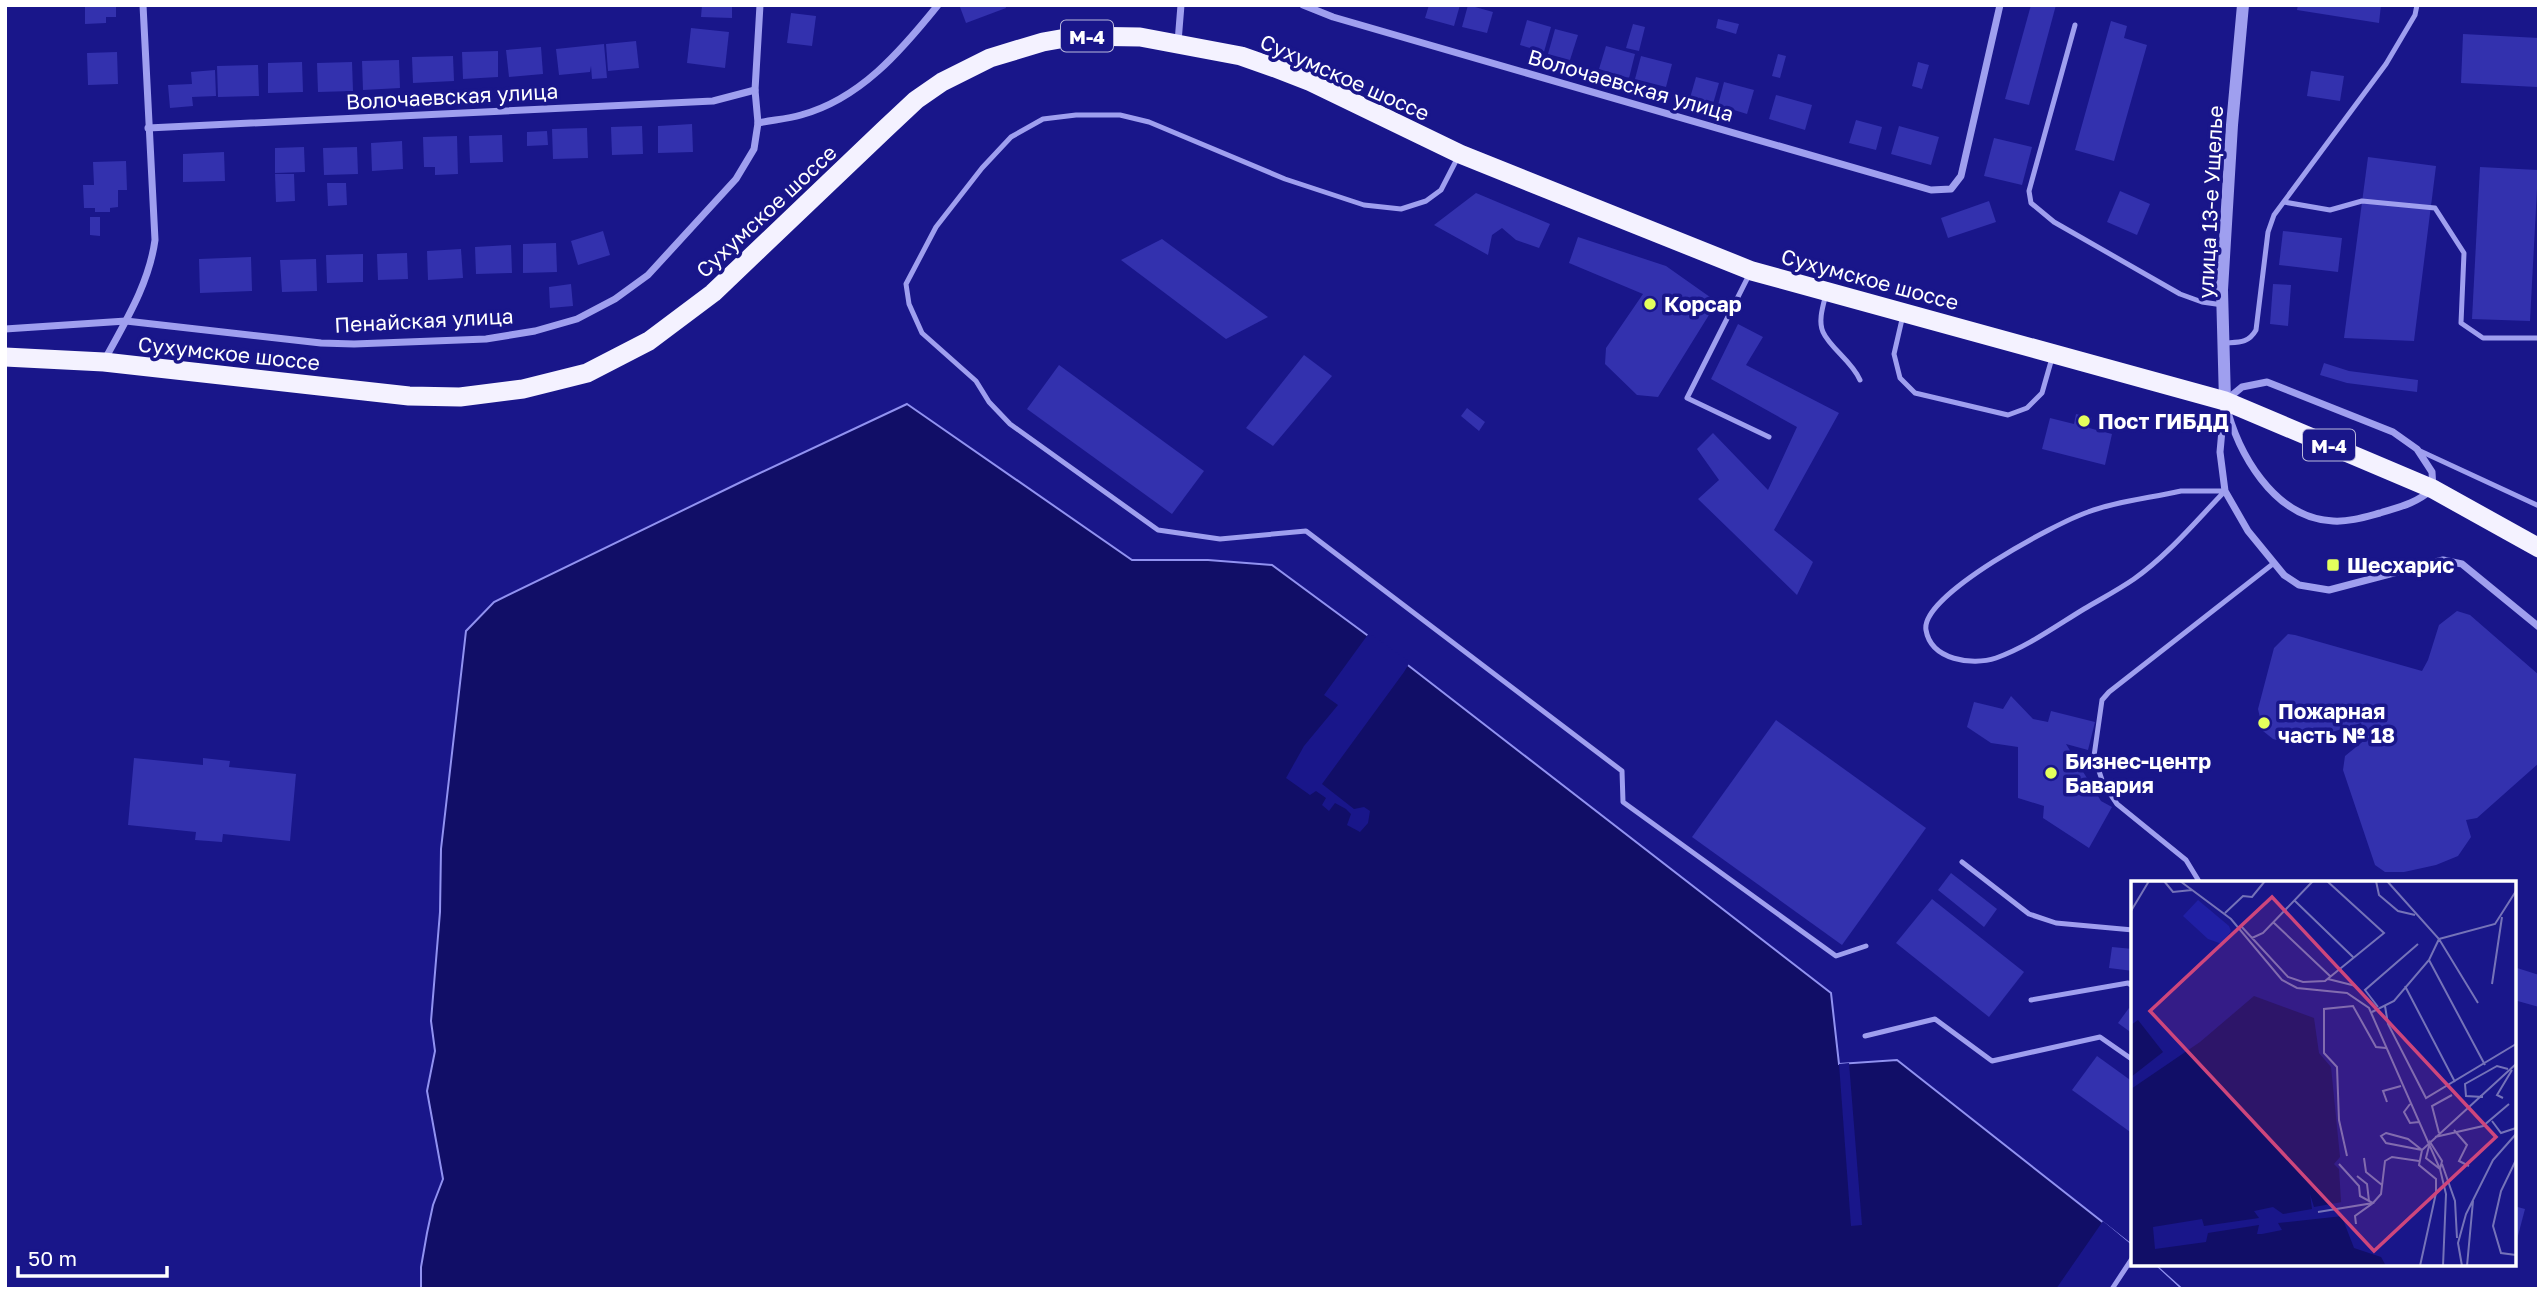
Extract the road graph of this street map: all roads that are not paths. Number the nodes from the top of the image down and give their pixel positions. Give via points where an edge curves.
1 (143, 5) edge
2 (760, 5) edge
3 (938, 5) edge
4 (1181, 5) edge
5 (1303, 5) edge
6 (2000, 5) edge
7 (2243, 5) edge
8 (2417, 5) edge
9 (2075, 25) dead end
10 (1178, 43) junction
11 (755, 90) junction
12 (758, 123) junction
13 (148, 128) junction
14 (1460, 154) junction
15 (2284, 202) junction
16 (1752, 271) junction
17 (1826, 291) junction
18 (2222, 305) junction
19 (1904, 312) junction
20 (126, 321) junction
21 (5, 329) edge
22 (2539, 338) edge
23 (2224, 343) junction
24 (2053, 353) junction
25 (5, 356) edge
26 (104, 362) junction
27 (1860, 380) dead end
28 (2225, 401) junction
29 (1769, 437) dead end
30 (2417, 449) junction
31 (2433, 489) junction
32 (2225, 491) junction
33 (2539, 506) edge
34 (2539, 548) edge
35 (2274, 563) junction
36 (2539, 627) edge
37 (1962, 862) dead end
38 (2199, 881) edge
39 (2131, 930) edge
40 (1866, 946) dead end
41 (2131, 984) edge
42 (2031, 1000) dead end
43 (1865, 1036) dead end
44 (2131, 1059) edge
45 (2131, 1260) edge
46 (2112, 1289) edge

1 - 13 street
2 - 11 street, Пенайская улица
3 - 12 street via 890,62 849,92 801,115
4 - 10 street
5 - 6 street, Волочаевская улица via 1931,190 1951,189 1961,176
7 - 18 street, улица 13-е Ущелье
8 - 15 lane via 2386,64
9 - 18 lane via 2029,191 2031,203 2054,222 2180,294
10 - 14 highway, Сухумское шоссе / М-4 via 1241,56 1311,82
10 - 26 highway, Сухумское шоссе / М-4 via 1077,36 1015,49 966,69 916,100 713,293 649,341 587,373 523,389 460,397 409,396
11 - 12 street, Пенайская улица
11 - 13 street, Волочаевская улица via 713,101
12 - 20 street, Пенайская улица via 754,149 737,179 680,242 648,275 578,319 486,339 354,344
13 - 20 street via 155,240 146,279
14 - 16 highway, Сухумское шоссе / М-4
14 - 40 lane via 1441,190 1426,201 1401,209 1364,205 1285,179 1149,122 1120,115 1043,119 1011,137 936,227 905,284 909,304 922,333 976,381 1010,424 1158,530 1220,539 1306,531 1622,771 1623,802 1836,956
15 - 22 lane via 2330,209 2362,201 2435,208 2464,253 2460,323 2483,338
15 - 23 lane via 2268,232 2256,330 2246,342
16 - 17 highway, Сухумское шоссе / М-4
16 - 29 lane via 1687,398
17 - 19 highway, Сухумское шоссе / М-4
17 - 27 lane via 1823,333
18 - 23 street, улица 13-е Ущелье
19 - 24 highway, Сухумское шоссе / М-4
19 - 24 lane via 1894,354 1900,378 1915,393 2008,415 2027,408 2042,393
20 - 21 street, Пенайская улица
20 - 26 street
23 - 28 street, улица 13-е Ущелье
24 - 28 highway, Сухумское шоссе / М-4
25 - 26 highway, Сухумское шоссе / М-4
28 - 30 street via 2242,387 2267,382 2393,432
28 - 31 highway, Сухумское шоссе / М-4
28 - 31 street via 2247,461 2294,509 2332,521 2356,519 2415,503
28 - 32 street via 2220,452
30 - 31 street via 2432,472
30 - 33 lane
31 - 34 highway, М-4
32 - 32 lane via 2134,579 2049,631 1996,658 1972,662 1941,653 1933,645 1927,620 1941,601 1993,560 2088,512 2181,491
32 - 35 street
35 - 36 street via 2300,585 2329,590 2443,560 2462,564
35 - 38 lane via 2102,700 2094,756 2103,783 2117,804 2186,860
37 - 39 lane via 2029,914 2056,923
41 - 42 lane
43 - 44 lane via 1935,1019 1992,1061 2100,1037
45 - 46 lane

